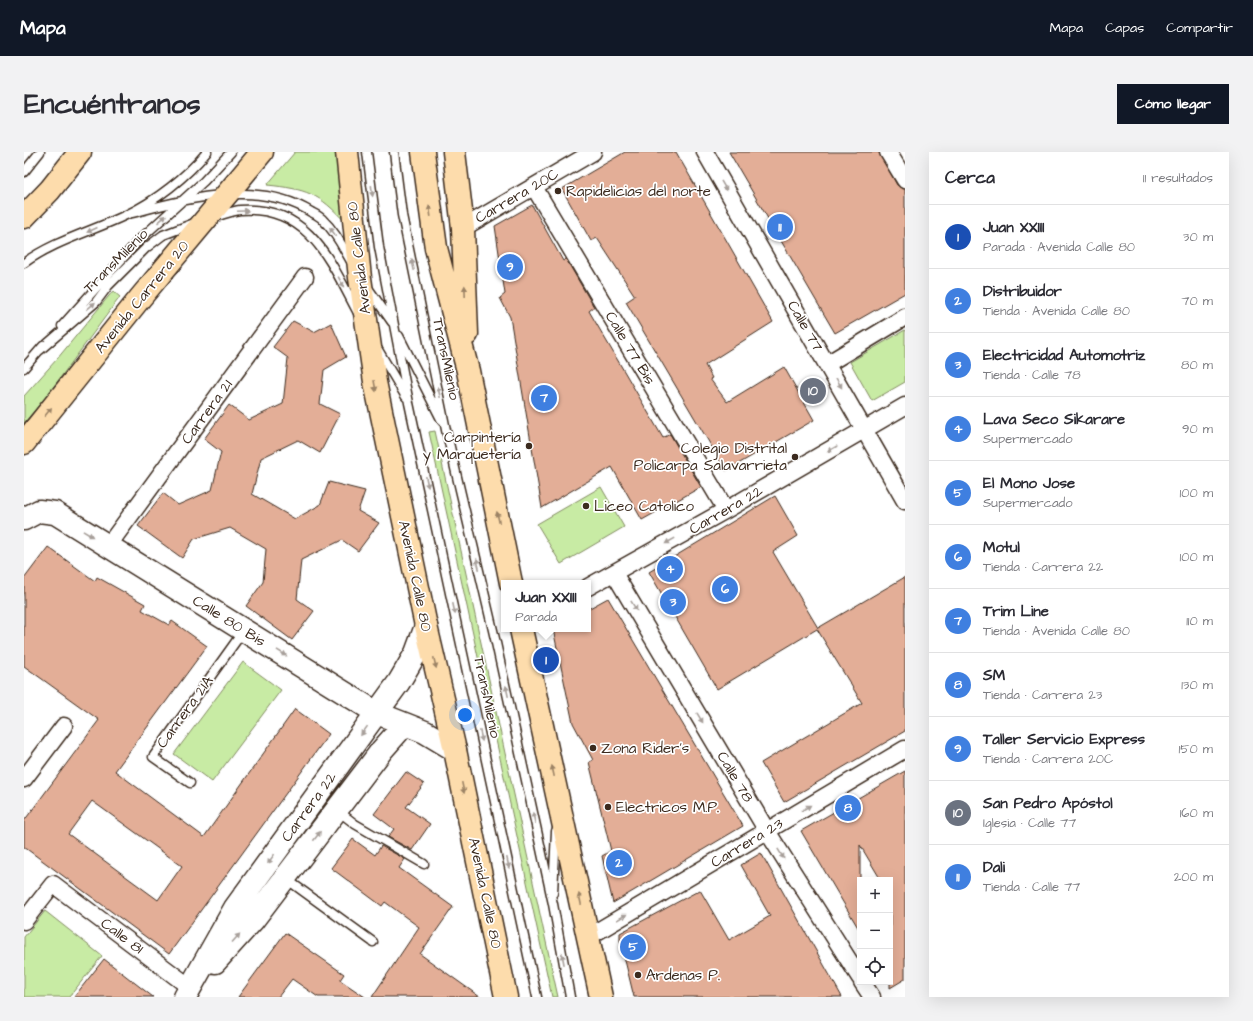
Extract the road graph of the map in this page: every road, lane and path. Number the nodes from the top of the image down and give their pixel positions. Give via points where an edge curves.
1 (40, 152) edge
2 (80, 152) edge
3 (207, 152) edge
4 (231, 152) edge
5 (262, 152) edge
6 (347, 152) edge
7 (368, 152) edge
8 (394, 152) edge
9 (423, 152) edge
10 (454, 152) edge
11 (593, 152) edge
12 (705, 152) edge
13 (888, 152) edge
14 (24, 172) edge
15 (905, 180) edge
16 (534, 186) junction
17 (225, 196) junction
18 (182, 200) junction
19 (128, 214) junction
20 (24, 217) edge
21 (206, 220) junction
22 (463, 228) junction
23 (24, 263) edge
24 (305, 277) dead end
25 (360, 278) junction
26 (905, 316) edge
27 (394, 326) junction
28 (369, 334) junction
29 (40, 350) junction
30 (828, 364) junction
31 (24, 368) edge
32 (468, 372) junction
33 (409, 403) junction
34 (905, 406) edge
35 (865, 429) junction
36 (446, 430) junction
37 (24, 443) edge
38 (905, 501) edge
39 (726, 510) junction
40 (24, 519) edge
41 (108, 546) junction
42 (614, 573) junction
43 (510, 580) edge
44 (591, 585) edge
45 (426, 626) junction
46 (244, 630) junction
47 (522, 632) edge
48 (377, 712) junction
49 (404, 725) junction
50 (64, 726) dead end
51 (905, 749) edge
52 (455, 750) junction
53 (24, 780) edge
54 (190, 783) dead end
55 (558, 795) junction
56 (337, 810) junction
57 (767, 831) junction
58 (424, 864) dead end
59 (285, 878) junction
60 (553, 904) junction
61 (24, 921) edge
62 (588, 937) junction
63 (373, 942) dead end
64 (857, 973) edge
65 (864, 985) edge
66 (188, 992) edge
67 (501, 992) edge
68 (537, 997) edge
69 (570, 997) edge
70 (601, 997) edge
71 (872, 997) edge

1 - 14 lane
2 - 20 highway
3 - 19 lane, TransMilenio via 162,193
4 - 18 lane, TransMilenio
5 - 17 highway, Avenida Carrera 20
6 - 25 highway, Avenida Calle 80
7 -> 27 lane, TransMilenio via 379,247
36 -> 8 lane, TransMilenio via 402,215
32 -> 9 highway via 436,248
10 - 22 highway
11 - 16 street, Carrera 20C
12 -> 30 street, Calle 77
13 - 15 street
16 - 22 street, Carrera 20C
16 - 39 street, Calle 77 Bis
17 - 18 lane, TransMilenio
17 - 21 highway, Avenida Carrera 20
25 -> 17 lane, TransMilenio via 336,235 322,219 298,204 261,196
18 - 19 lane, TransMilenio
29 -> 18 lane, TransMilenio via 139,240
19 -> 23 lane via 58,244
21 -> 28 lane, TransMilenio via 239,210 255,210 279,215 304,228 325,252
29 -> 21 lane, TransMilenio via 96,302 108,286 163,234
37 -> 21 highway, Avenida Carrera 20
32 -> 22 highway
24 - 41 street, Carrera 21
25 - 27 lane, TransMilenio
25 - 28 highway, Avenida Calle 80
26 - 30 street
27 - 33 lane, TransMilenio
27 - 36 lane, TransMilenio
28 - 33 lane, TransMilenio
28 -> 45 highway, Avenida Calle 80 via 374,382
29 - 31 lane, TransMilenio
30 -> 35 street, Calle 77
43 -> 32 highway
33 -> 68 lane, TransMilenio
34 - 35 street, Carrera 22
35 - 38 street, Calle 77
35 -> 39 street, Carrera 22
60 -> 36 lane, TransMilenio
39 -> 42 street, Carrera 22
40 -> 41 street, Calle 80 Bis via 39,511 55,514
41 - 46 street, Calle 80 Bis
42 - 44 street, Carrera 22
42 -> 57 street, Calle 78
45 - 48 street, Carrera 22 via 407,669
45 -> 52 highway, Avenida Calle 80
46 -> 48 street, Calle 80 Bis
46 - 54 lane, Carrera 21A via 153,757
55 -> 47 highway
48 - 49 street, Calle 80 Bis
48 -> 66 street, Carrera 22 via 235,908
49 - 52 street via 425,732
49 - 56 street, Carrera 22
50 - 53 street
57 -> 51 street, Carrera 23
52 -> 67 highway, Avenida Calle 80
55 - 60 lane, TransMilenio
62 -> 55 highway
56 - 58 lane via 355,824
59 -> 56 street, Carrera 22
62 -> 57 street, Carrera 23
57 -> 64 street, Calle 78
59 - 63 lane
66 -> 59 street, Carrera 22 via 253,920
69 -> 60 lane, TransMilenio
61 - 66 street, Calle 81 via 53,884
62 - 70 highway
65 - 71 street

